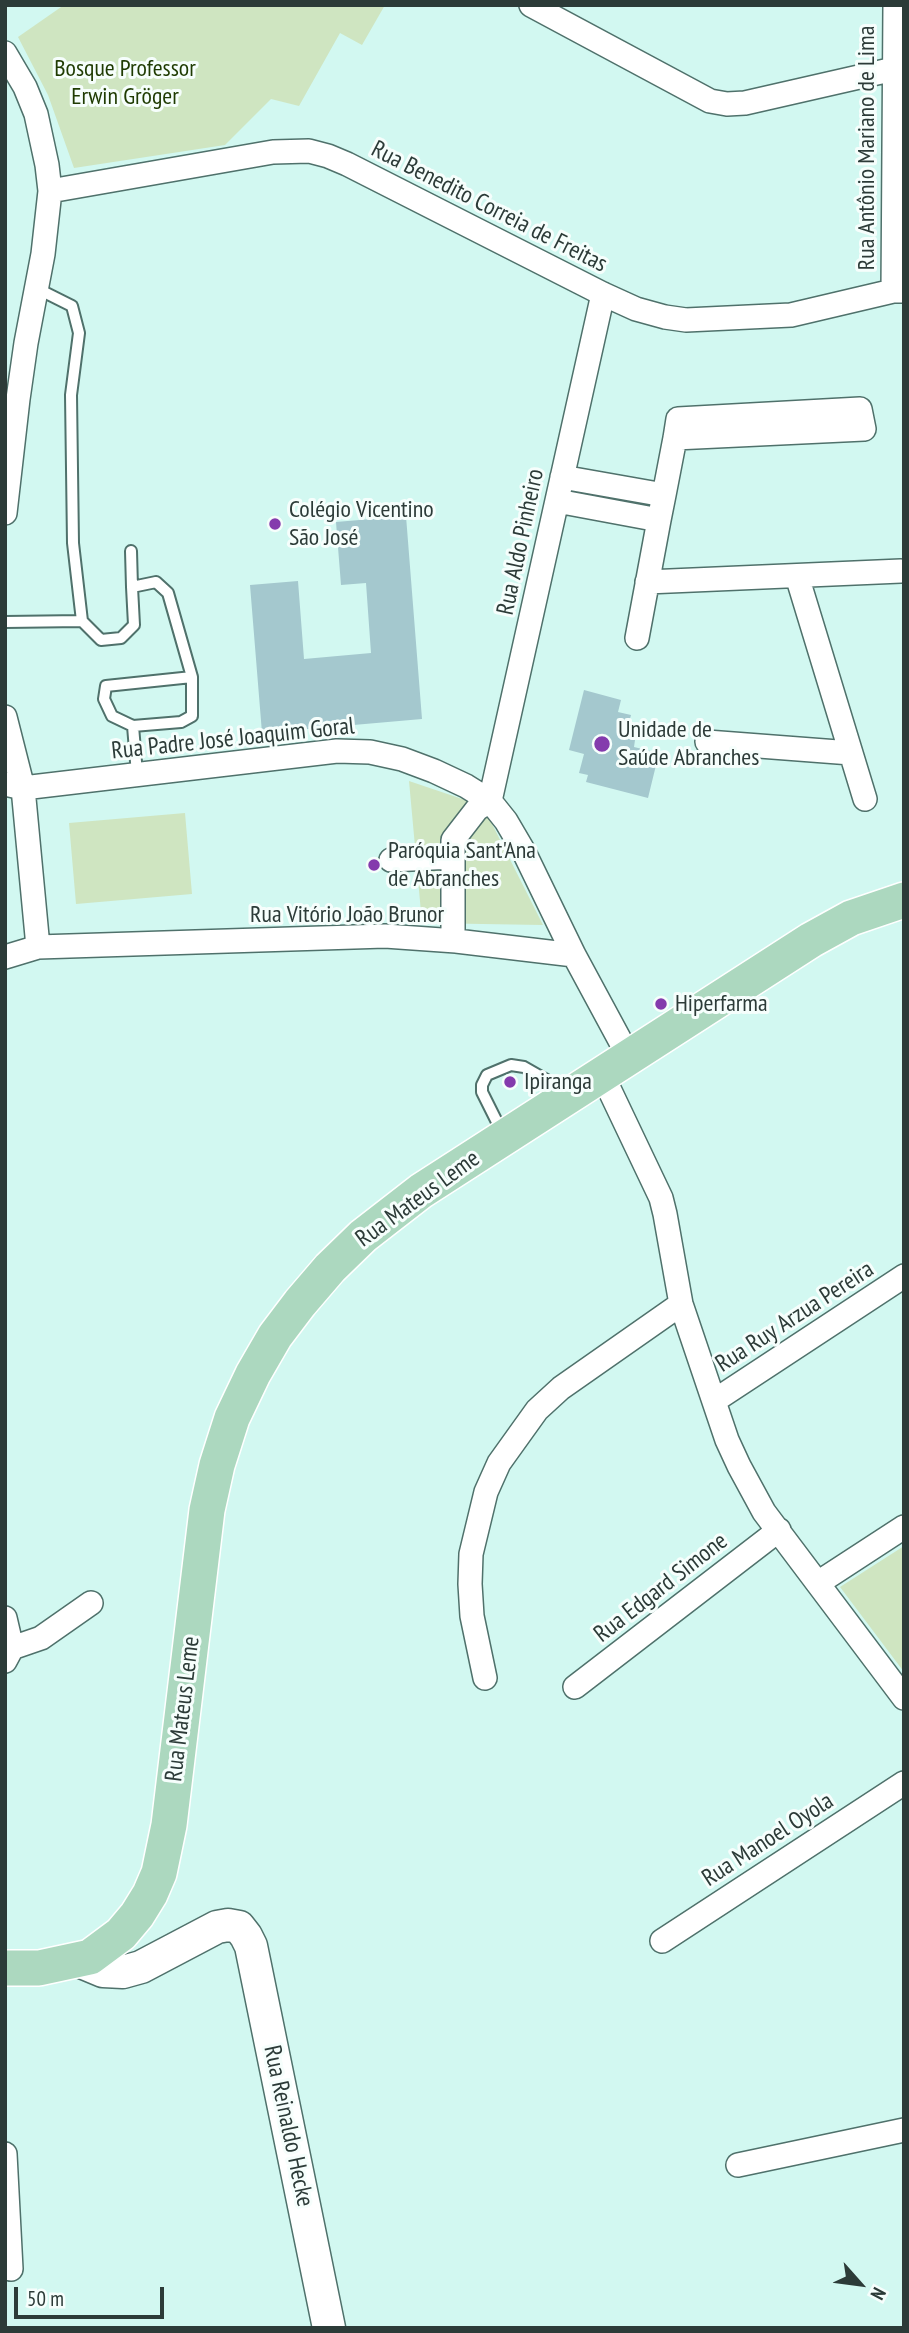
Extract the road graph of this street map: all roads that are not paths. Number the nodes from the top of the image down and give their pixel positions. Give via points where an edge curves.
1 (531, 5) edge
2 (895, 5) edge
3 (5, 53) edge
4 (894, 69) junction
5 (50, 191) junction
6 (36, 288) junction
7 (898, 291) edge
8 (603, 294) junction
9 (675, 438) junction
10 (562, 477) junction
11 (664, 495) junction
12 (557, 501) junction
13 (5, 513) edge
14 (659, 520) junction
15 (131, 551) dead end
16 (901, 571) dead end
17 (797, 576) junction
18 (648, 582) junction
19 (132, 587) junction
20 (82, 621) junction
21 (5, 622) edge
22 (637, 638) dead end
23 (192, 677) junction
24 (5, 717) edge
25 (133, 726) junction
26 (707, 742) dead end
27 (851, 753) junction
28 (137, 774) junction
29 (14, 786) edge
30 (865, 799) dead end
31 (490, 801) junction
32 (453, 858) junction
33 (391, 860) dead end
34 (904, 900) edge
35 (453, 940) junction
36 (38, 947) junction
37 (574, 956) junction
38 (5, 957) edge
39 (616, 1066) junction
40 (571, 1094) junction
41 (504, 1137) junction
42 (904, 1276) edge
43 (681, 1304) junction
44 (714, 1401) junction
45 (904, 1527) edge
46 (779, 1530) junction
47 (818, 1583) junction
48 (91, 1603) dead end
49 (5, 1618) edge
50 (9, 1655) edge
51 (485, 1678) dead end
52 (575, 1687) dead end
53 (904, 1698) edge
54 (904, 1783) edge
55 (662, 1941) dead end
56 (79, 1961) junction
57 (5, 1968) edge
58 (904, 2130) edge
59 (5, 2154) edge
60 (738, 2165) dead end
61 (11, 2269) dead end
62 (329, 2328) edge

1 - 4 street via 710,101 727,104
2 - 4 street, Rua Antônio Mariano de Lima
3 - 5 street via 36,114
4 - 7 street, Rua Antônio Mariano de Lima
5 - 6 street
5 - 8 street, Rua Benedito Correia de Freitas via 272,152 309,151 359,170
6 - 13 street
6 - 20 lane via 72,306 79,332 71,395 73,543
7 - 8 street, Rua Benedito Correia de Freitas via 790,316 686,320 636,309
8 - 10 street, Rua Aldo Pinheiro
9 - 9 street via 797,432 864,429 860,410 678,419
9 - 11 street
10 - 11 street
10 - 12 street, Rua Aldo Pinheiro
11 - 14 street
12 - 14 street
12 - 31 street, Rua Aldo Pinheiro
14 - 18 street
15 - 19 lane
16 - 17 street
17 - 18 street
17 - 27 street
18 - 22 street
19 - 20 lane via 134,625 121,638 100,640
19 - 23 lane via 156,582 168,593
20 - 21 lane
23 - 25 lane via 192,716 181,722
23 - 25 lane via 106,686 104,699 111,716
24 - 29 street
25 - 28 lane
26 - 27 street
27 - 30 street
28 - 29 street, Rua Padre José Joaquim Goral
28 - 31 street, Rua Padre José Joaquim Goral via 337,751 370,752 434,771
29 - 36 street
31 - 32 street via 477,809 453,840
31 - 37 street, Rua Padre José Joaquim Goral via 523,850
32 - 33 street
32 - 35 street
34 - 39 main road, Rua Mateus Leme via 851,918 811,940
35 - 36 street, Rua Vitório João Brunor via 385,936
35 - 37 street, Rua Vitório João Brunor
36 - 38 street, Rua Vitório João Brunor
37 - 39 street
39 - 40 main road, Rua Mateus Leme
39 - 43 street via 666,1214
40 - 41 main road, Rua Mateus Leme
40 - 41 lane via 524,1067 510,1065 488,1075 482,1092
41 - 56 main road, Rua Mateus Leme via 363,1236 300,1303 253,1374 217,1465 207,1510 169,1825 159,1873 137,1915 121,1934
42 - 44 street, Rua Ruy Arzua Pereira
43 - 44 street
43 - 51 street via 561,1388 537,1410 499,1464 486,1492 471,1553 472,1616
44 - 46 street via 747,1483
45 - 47 street
46 - 47 street
46 - 52 street, Rua Edgard Simone
47 - 53 street
48 - 50 street
49 - 50 street
54 - 55 street, Rua Manoel Oyola
56 - 57 main road, Rua Mateus Leme
56 - 62 street, Rua Reinaldo Hecke via 103,1971 122,1972 141,1967 217,1927 239,1927 246,1936
58 - 60 street
59 - 61 street

